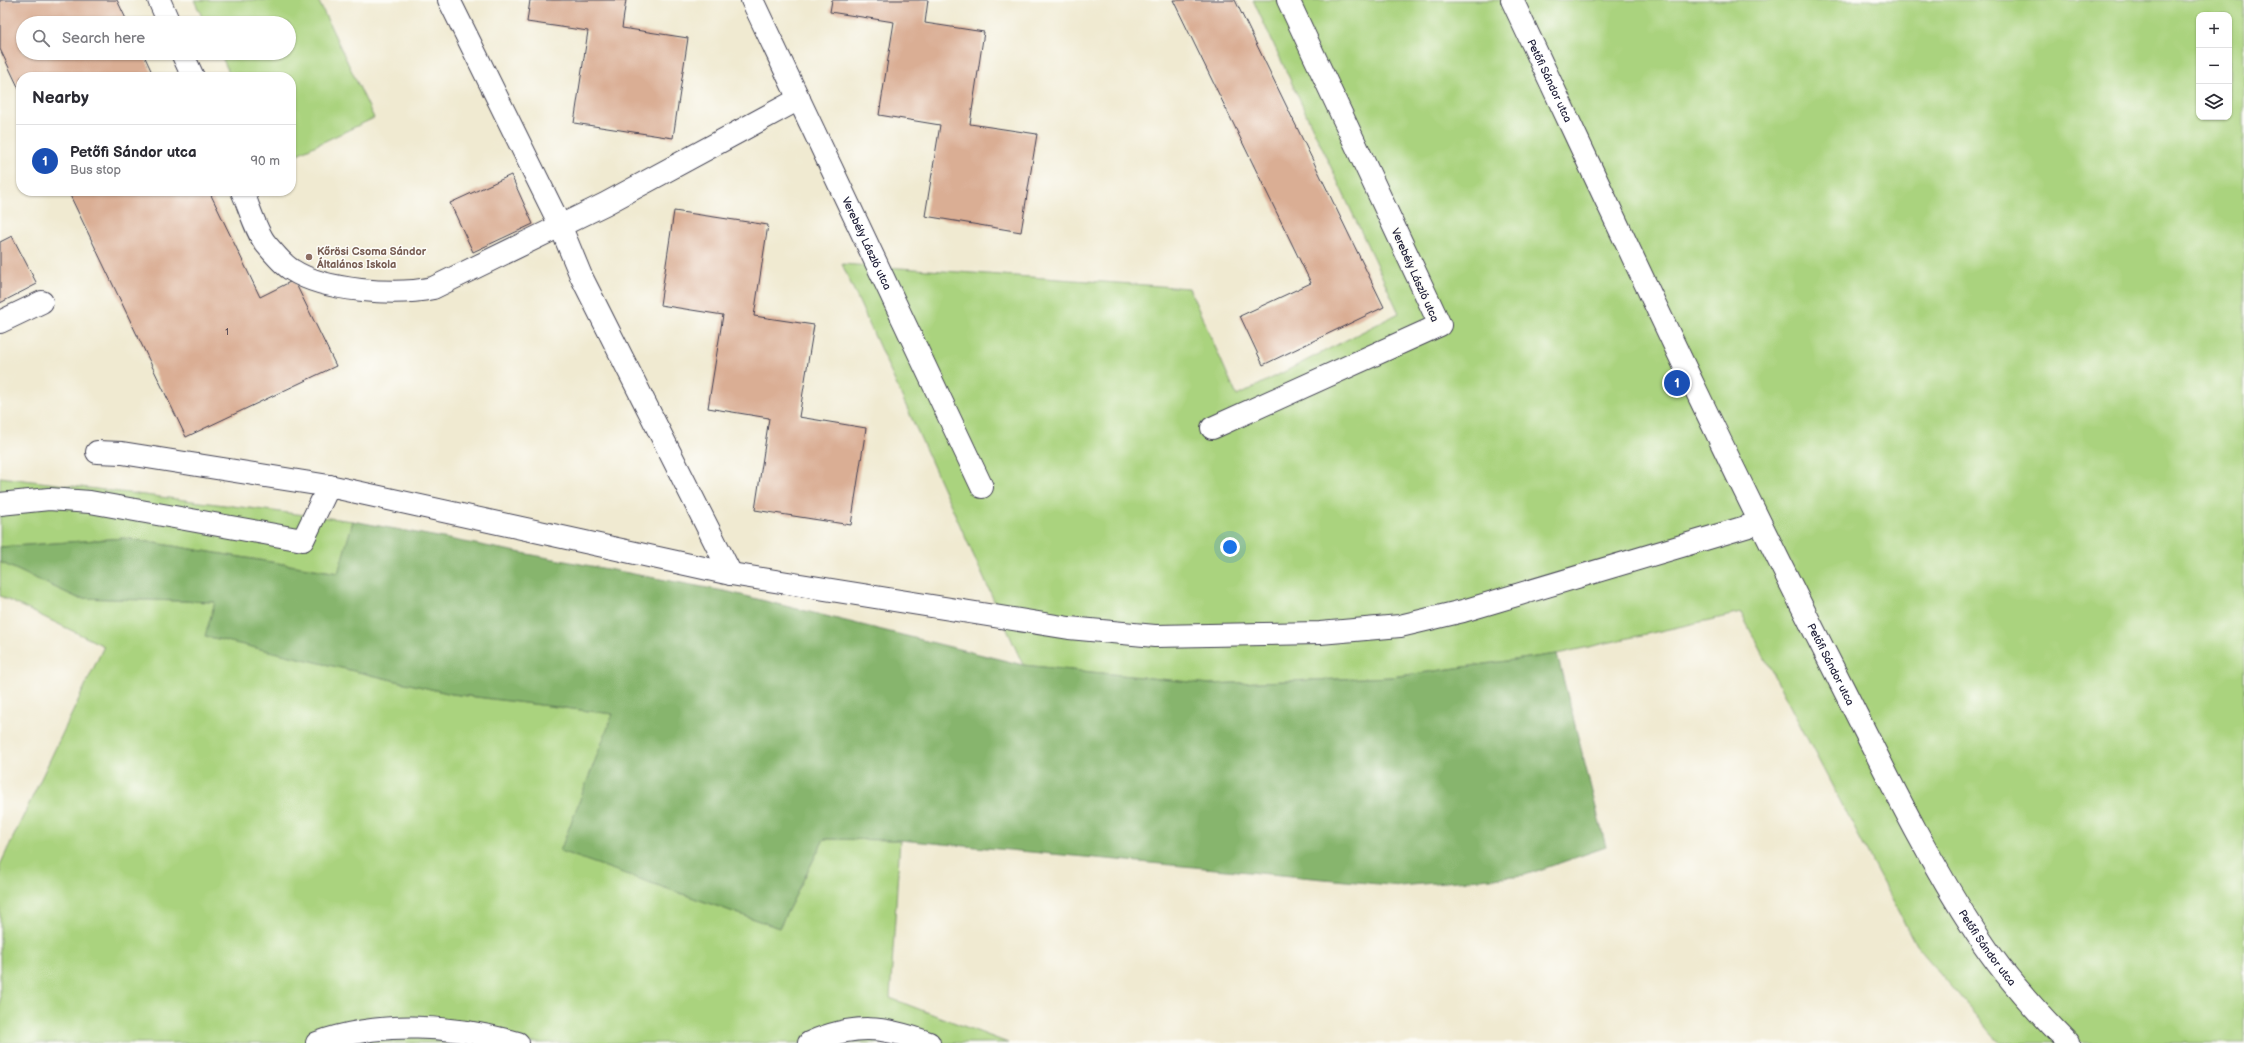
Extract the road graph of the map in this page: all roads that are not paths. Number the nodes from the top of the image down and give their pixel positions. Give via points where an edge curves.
1 (159, 0) edge
2 (449, 0) edge
3 (752, 0) edge
4 (1288, 0) edge
5 (1512, 0) edge
6 (166, 16) edge
7 (185, 60) edge
8 (191, 72) edge
9 (799, 98) junction
10 (244, 196) edge
11 (560, 225) junction
12 (42, 302) dead end
13 (0, 322) edge
14 (1212, 428) dead end
15 (97, 452) dead end
16 (330, 486) junction
17 (982, 487) dead end
18 (0, 504) edge
19 (1759, 523) junction
20 (731, 574) junction
21 (317, 1043) edge
22 (518, 1043) edge
23 (809, 1043) edge
24 (929, 1043) edge
25 (2068, 1043) edge

1 - 6 street
2 - 11 street
3 - 9 street, Verebély László utca
4 - 14 street, Verebély László utca via 1440,325
5 - 19 street, Petőfi Sándor utca
7 - 8 street
9 - 11 street via 605,204
9 - 17 street, Verebély László utca
10 - 11 street via 265,243 292,270 329,285 376,292 415,292 433,288
11 - 20 street via 581,276
12 - 13 street
15 - 16 street via 122,453
16 - 18 street via 303,540 90,502 49,499
16 - 20 street
19 - 20 street via 1463,611 1400,626 1320,633 1155,636 1069,628
19 - 25 street, Petőfi Sándor utca via 1906,811 1976,934 2043,1018
21 - 22 street via 365,1032 409,1027 451,1029 491,1035
23 - 24 street via 827,1035 864,1028 898,1032

